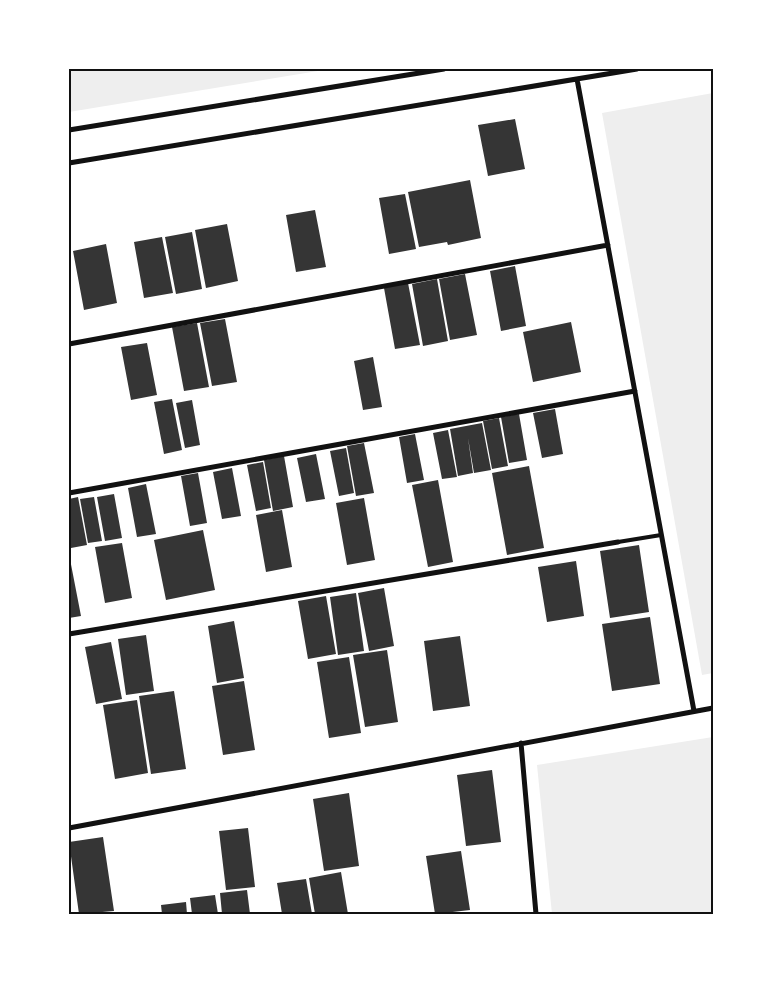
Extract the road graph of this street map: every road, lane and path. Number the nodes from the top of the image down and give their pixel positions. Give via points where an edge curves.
1 (444, 69) edge
2 (637, 69) edge
3 (577, 79) junction
4 (69, 130) edge
5 (69, 163) edge
6 (608, 245) junction
7 (69, 344) edge
8 (635, 391) junction
9 (69, 493) edge
10 (662, 535) junction
11 (618, 542) joint
12 (69, 634) edge
13 (713, 708) edge
14 (694, 711) junction
15 (521, 744) junction
16 (69, 828) edge
17 (536, 914) edge

1 - 4 street
2 - 3 street
3 - 5 street
3 - 6 street
6 - 7 street
6 - 8 street
8 - 9 street
8 - 10 street
10 - 11 lane
10 - 14 street
11 - 12 street
13 - 14 street
14 - 15 street
15 - 16 street
15 - 17 street

